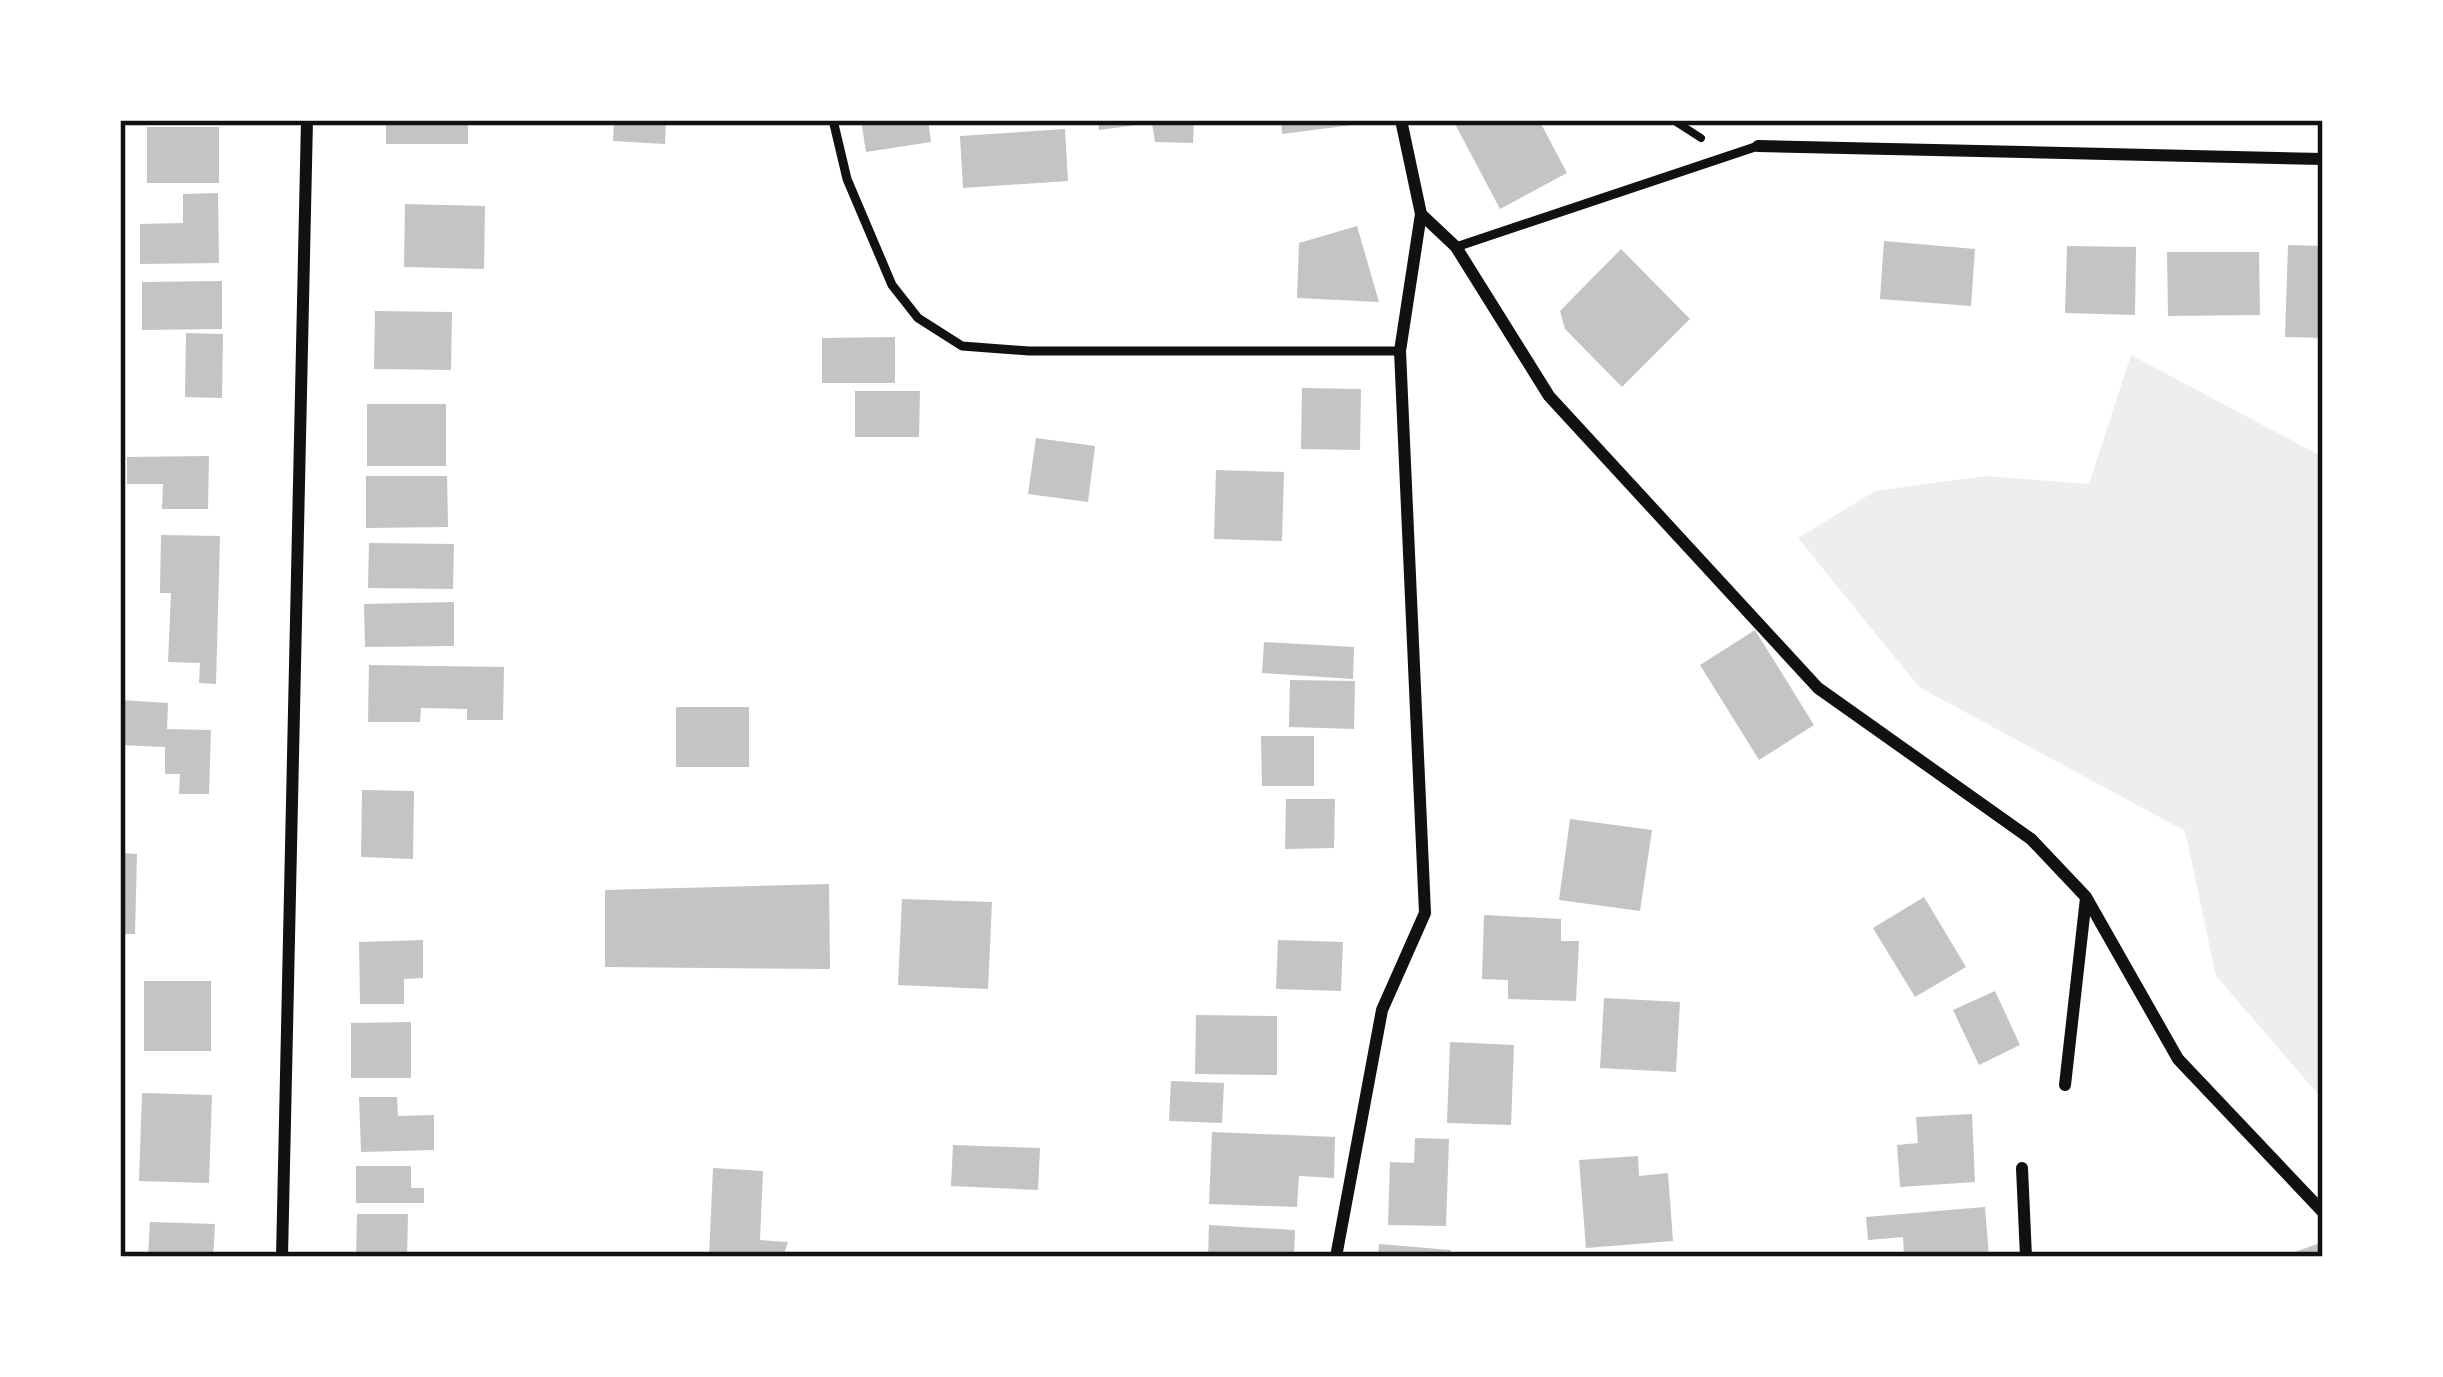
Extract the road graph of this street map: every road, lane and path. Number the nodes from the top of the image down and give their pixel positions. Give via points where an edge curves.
1 (307, 120) edge
2 (833, 120) edge
3 (1402, 120) edge
4 (1758, 146) joint
5 (2323, 159) edge
6 (1420, 214) junction
7 (1456, 247) junction
8 (1400, 351) junction
9 (2086, 897) junction
10 (2065, 1085) dead end
11 (2022, 1168) dead end
12 (2323, 1212) edge
13 (282, 1257) edge
14 (1336, 1257) edge
15 (2026, 1257) edge

1 - 13 street
2 - 8 lane via 847,179 892,285 918,318 962,346
3 - 6 street
4 - 5 street
4 - 7 lane
6 - 7 street
6 - 8 street
7 - 9 street via 1549,396 1818,688 2030,839
8 - 14 street via 1425,913 1382,1010
9 - 10 street
9 - 12 street via 2178,1059
11 - 15 street

